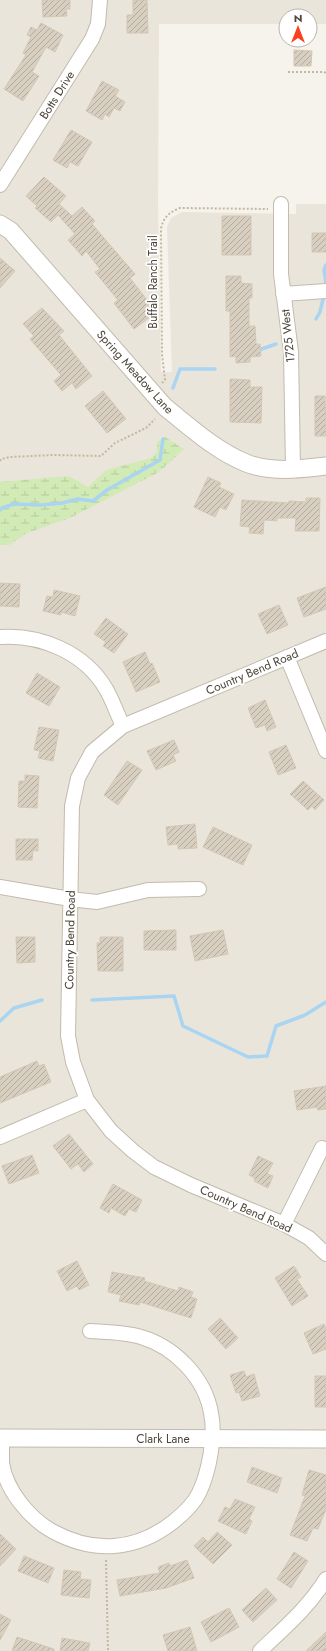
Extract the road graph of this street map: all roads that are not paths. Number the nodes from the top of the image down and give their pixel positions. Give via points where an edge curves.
1 (100, 0) edge
2 (0, 185) edge
3 (277, 207) road end
4 (0, 224) edge
5 (326, 291) edge
6 (283, 294) junction
7 (326, 466) edge
8 (293, 469) junction
9 (0, 637) edge
10 (326, 641) edge
11 (287, 657) junction
12 (123, 726) junction
13 (326, 751) edge
14 (0, 887) edge
15 (199, 889) dead end
16 (70, 899) junction
17 (87, 1100) junction
18 (0, 1137) edge
19 (322, 1148) dead end
20 (284, 1224) junction
21 (326, 1254) edge
22 (90, 1331) dead end
23 (1, 1438) edge
24 (212, 1439) junction
25 (326, 1439) edge
26 (326, 1579) edge
27 (260, 1651) edge

1 - 2 street, Botts Drive via 98,24 92,40
3 - 6 street, 1725 West
4 - 8 street, Spring Meadow Lane via 11,231 165,407 192,430 247,463
5 - 6 street
6 - 8 street, 1725 West via 291,352
7 - 8 street, Spring Meadow Lane
9 - 12 street via 36,639 64,649 88,666 106,689
10 - 11 street, Country Bend Road
11 - 12 street, Country Bend Road
11 - 13 street
12 - 16 street, Country Bend Road via 92,752 78,778 72,806
14 - 16 street
15 - 16 street via 148,890 97,902
16 - 17 street, Country Bend Road via 68,1036 73,1062
17 - 18 street
17 - 20 street, Country Bend Road via 111,1132 154,1167
19 - 20 street
20 - 21 street, Country Bend Road via 309,1238
22 - 24 street via 141,1337 162,1345 179,1359 194,1374 204,1392 211,1413
23 - 24 street, Clark Lane
23 - 24 street via 2,1463 8,1484 32,1516 61,1536 105,1547 147,1539 164,1529 190,1507 199,1493 207,1470
24 - 25 street, Clark Lane
26 - 27 street via 293,1620

